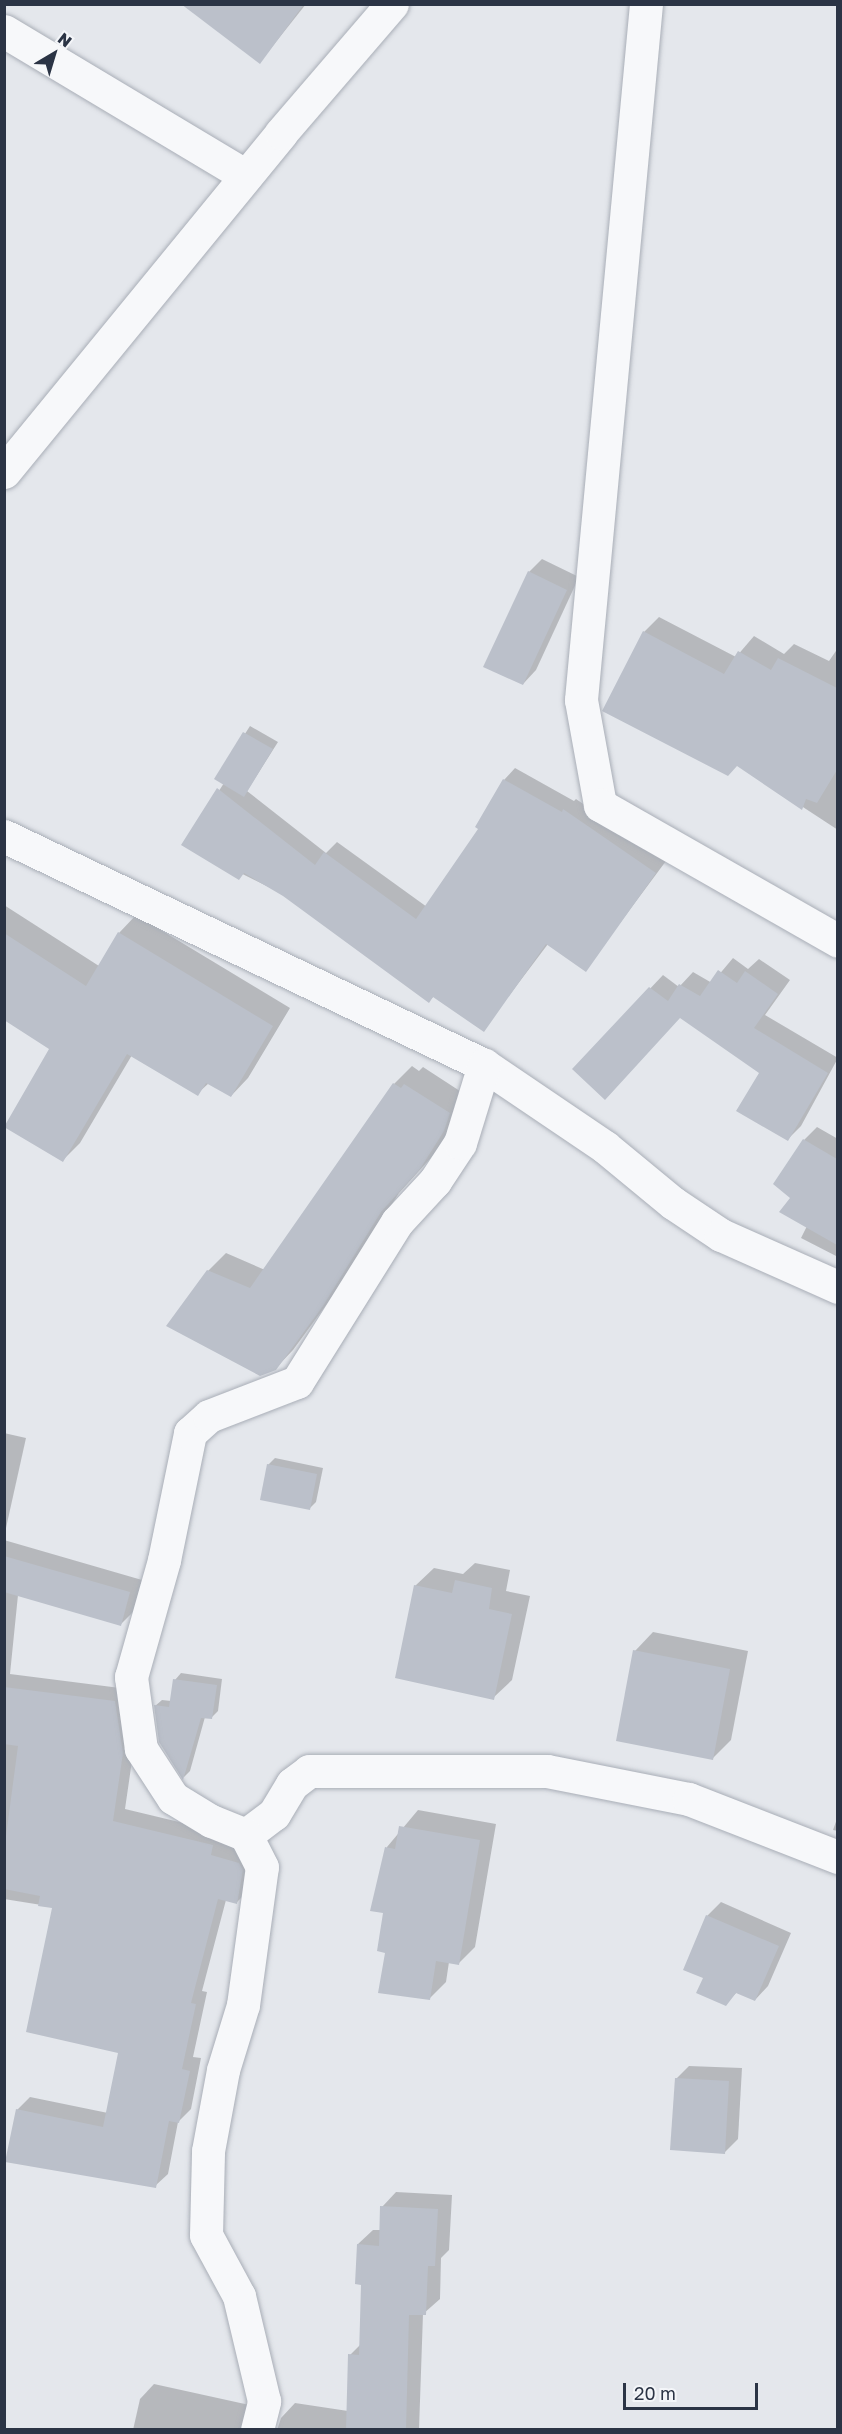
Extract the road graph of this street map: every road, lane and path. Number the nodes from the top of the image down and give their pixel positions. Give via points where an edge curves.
1 (392, 4) edge
2 (646, 4) edge
3 (4, 31) edge
4 (246, 176) junction
5 (4, 472) edge
6 (4, 836) edge
7 (837, 941) edge
8 (484, 1065) junction
9 (837, 1287) edge
10 (246, 1835) junction
11 (837, 1857) edge
12 (258, 2430) edge

1 - 4 street
2 - 7 street via 581,700 600,806
3 - 4 street
4 - 5 street
6 - 8 street
8 - 9 street via 605,1147 673,1203 721,1235
8 - 10 street via 460,1143 435,1181 397,1222 297,1382 209,1416 190,1433 164,1560 131,1677 141,1749 173,1798 211,1821
10 - 11 street via 274,1814 292,1784 309,1771 548,1771 689,1799
10 - 12 street via 262,1867 243,2005 223,2070 208,2151 206,2235 239,2296 264,2401

